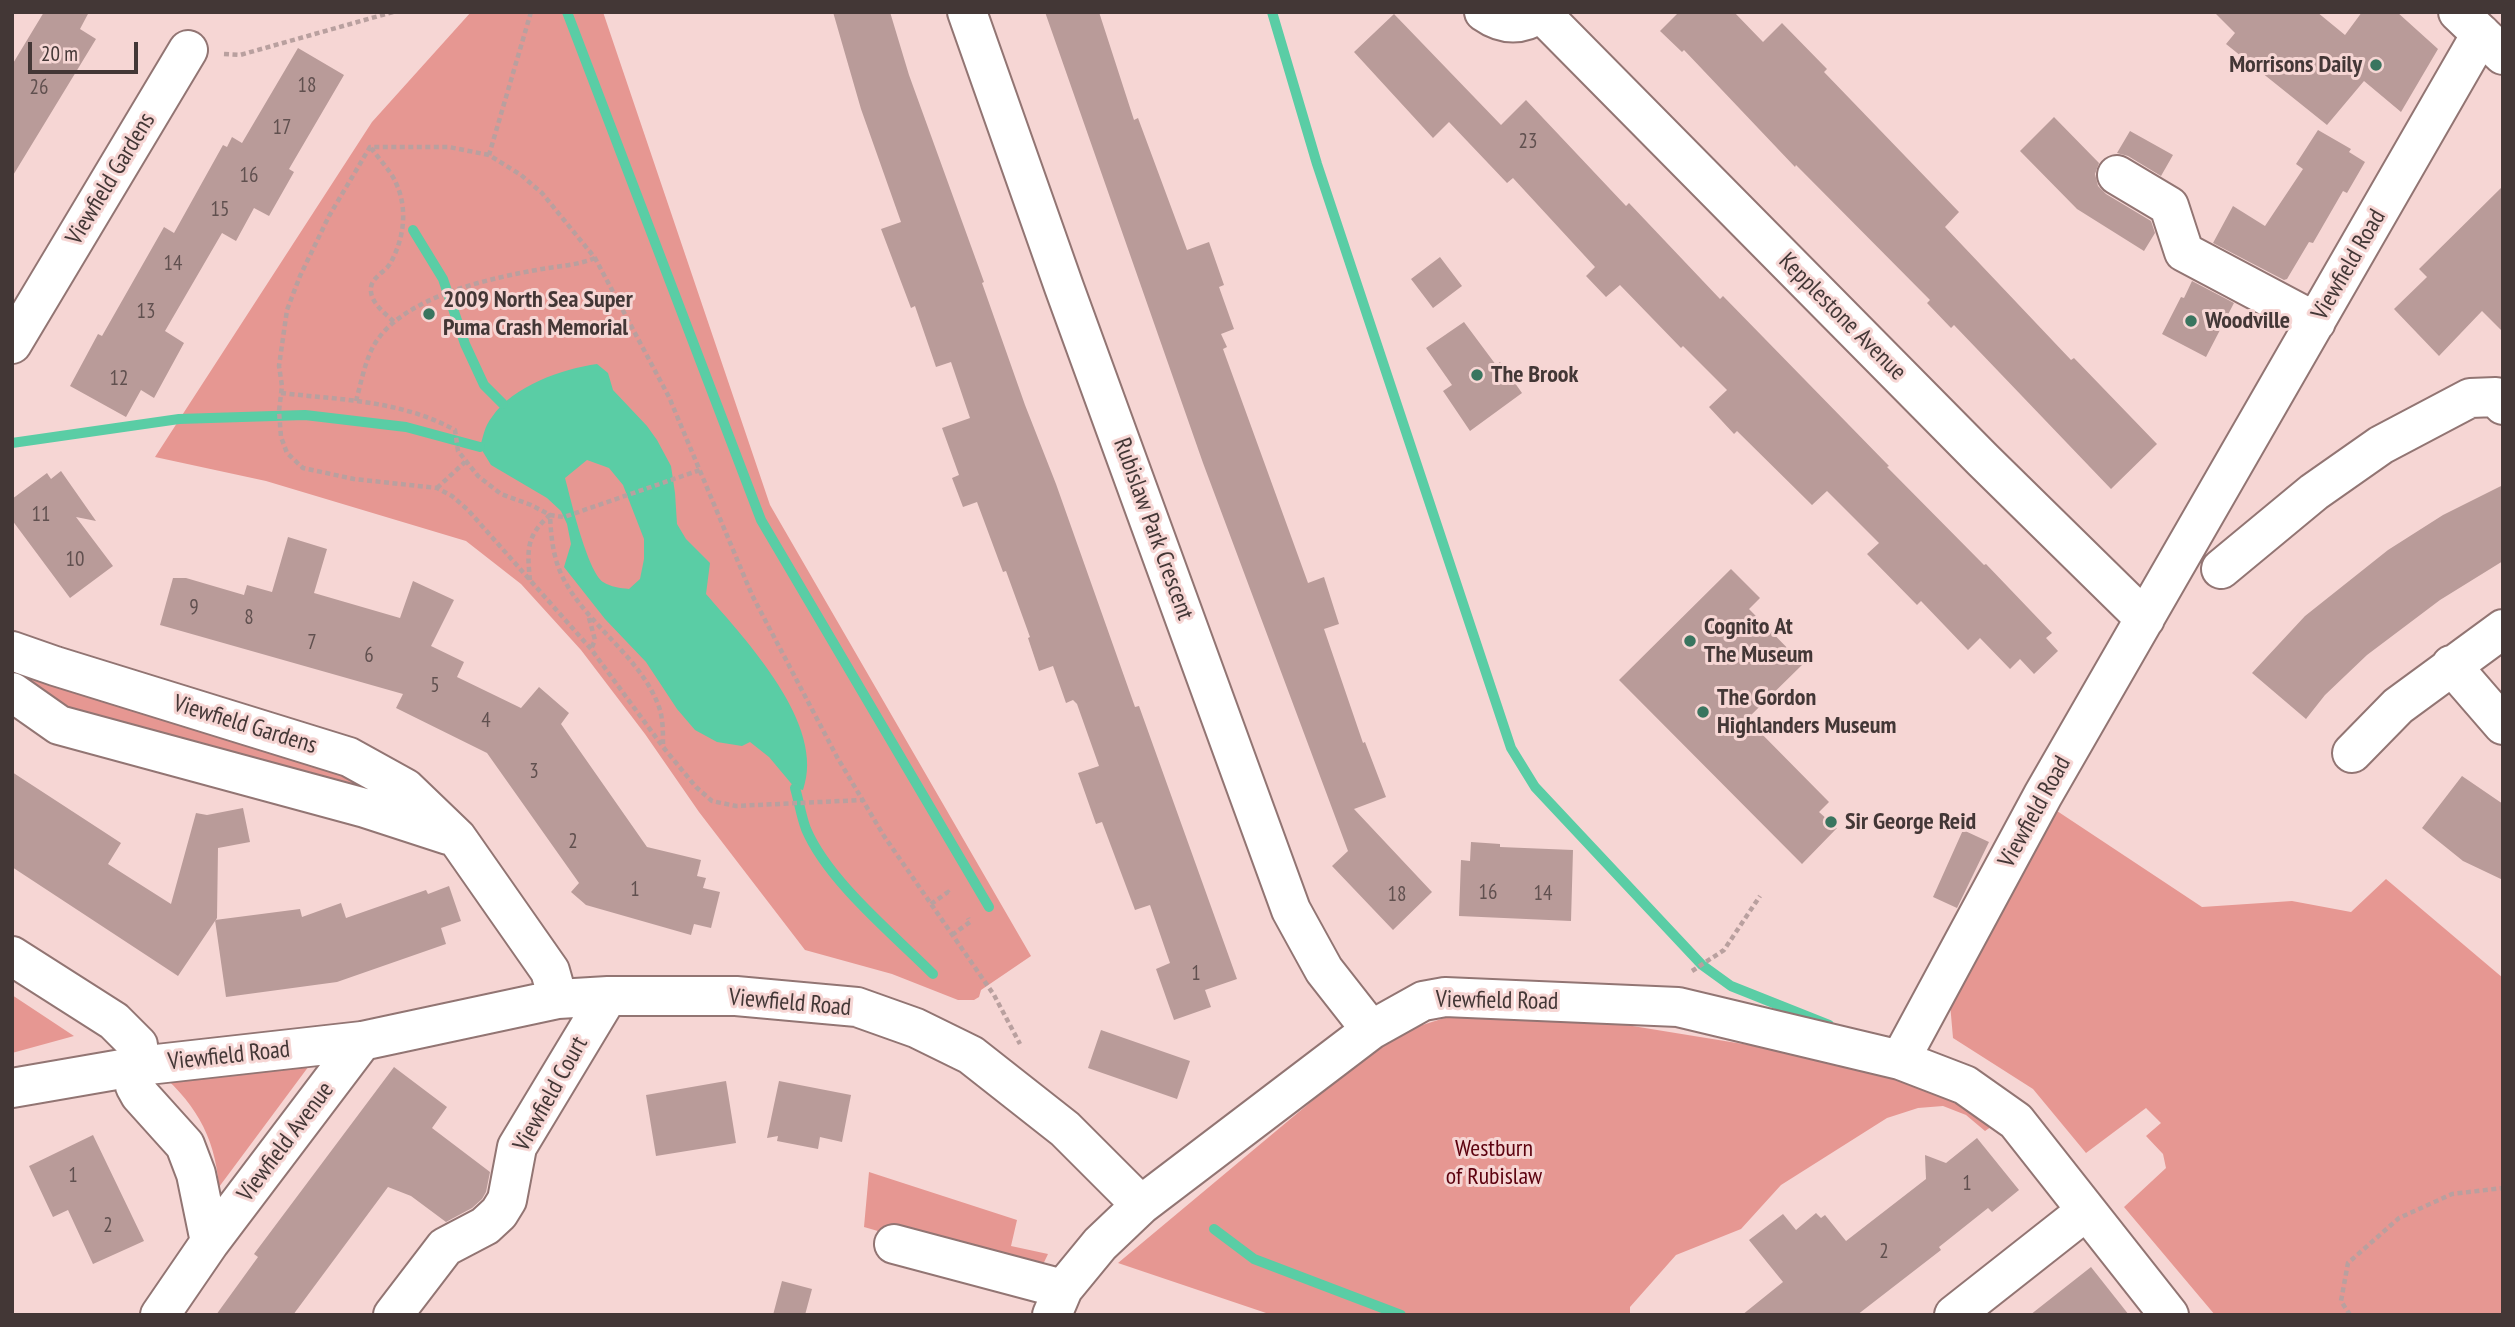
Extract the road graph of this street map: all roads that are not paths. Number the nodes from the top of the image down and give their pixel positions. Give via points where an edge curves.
1 (967, 12) edge
2 (1485, 12) edge
3 (1541, 13) edge
4 (2480, 34) edge
5 (188, 50) road end
6 (2117, 175) dead end
7 (2316, 322) junction
8 (12, 344) edge
9 (2500, 391) edge
10 (2221, 569) dead end
11 (2145, 619) junction
12 (2503, 629) edge
13 (12, 651) edge
14 (2451, 665) junction
15 (12, 692) edge
16 (2503, 725) edge
17 (2352, 753) dead end
18 (457, 838) junction
19 (12, 956) edge
20 (608, 996) junction
21 (558, 999) junction
22 (1371, 1030) junction
23 (362, 1041) junction
24 (1900, 1060) junction
25 (139, 1066) junction
26 (12, 1088) edge
27 (1141, 1205) junction
28 (2086, 1211) junction
29 (210, 1242) junction
30 (894, 1244) dead end
31 (1057, 1302) edge
32 (160, 1315) edge
33 (393, 1315) edge
34 (1954, 1315) edge
35 (2169, 1315) edge

1 - 22 street, Rubislaw Park Crescent via 1291,910 1324,970
2 - 3 street, Kepplestone Avenue via 1495,20 1519,23
3 - 11 street, Kepplestone Avenue
4 - 7 street, Viewfield Road
5 - 8 street, Viewfield Gardens
6 - 7 street via 2169,206 2184,252
7 - 11 street, Viewfield Road
9 - 10 street via 2470,398 2381,445 2314,492
11 - 24 street, Viewfield Road via 2043,795
12 - 14 street
13 - 18 street, Viewfield Gardens via 349,757 405,788
14 - 16 street
14 - 17 street via 2398,706
15 - 18 street, Viewfield Gardens via 59,725 365,808
18 - 21 street, Viewfield Gardens via 550,971
19 - 25 street, Viewfield Road via 114,1021 138,1045
20 - 21 street, Viewfield Road
20 - 27 street, Viewfield Road via 736,996 857,1007 916,1028 971,1055 1065,1129
20 - 33 street, Viewfield Court via 517,1147 507,1200 499,1213 445,1248
21 - 23 street, Viewfield Road
22 - 24 street, Viewfield Road via 1423,1001 1445,997 1678,1007
22 - 27 street, Viewfield Road
23 - 25 street, Viewfield Road
23 - 29 street, Viewfield Avenue
24 - 28 street via 1965,1085 2016,1121
25 - 26 street
25 - 29 street, Viewfield Avenue via 135,1086 140,1095 185,1145
27 - 31 street via 1100,1244
28 - 34 street
28 - 35 street
29 - 32 street, Viewfield Avenue
30 - 31 street

